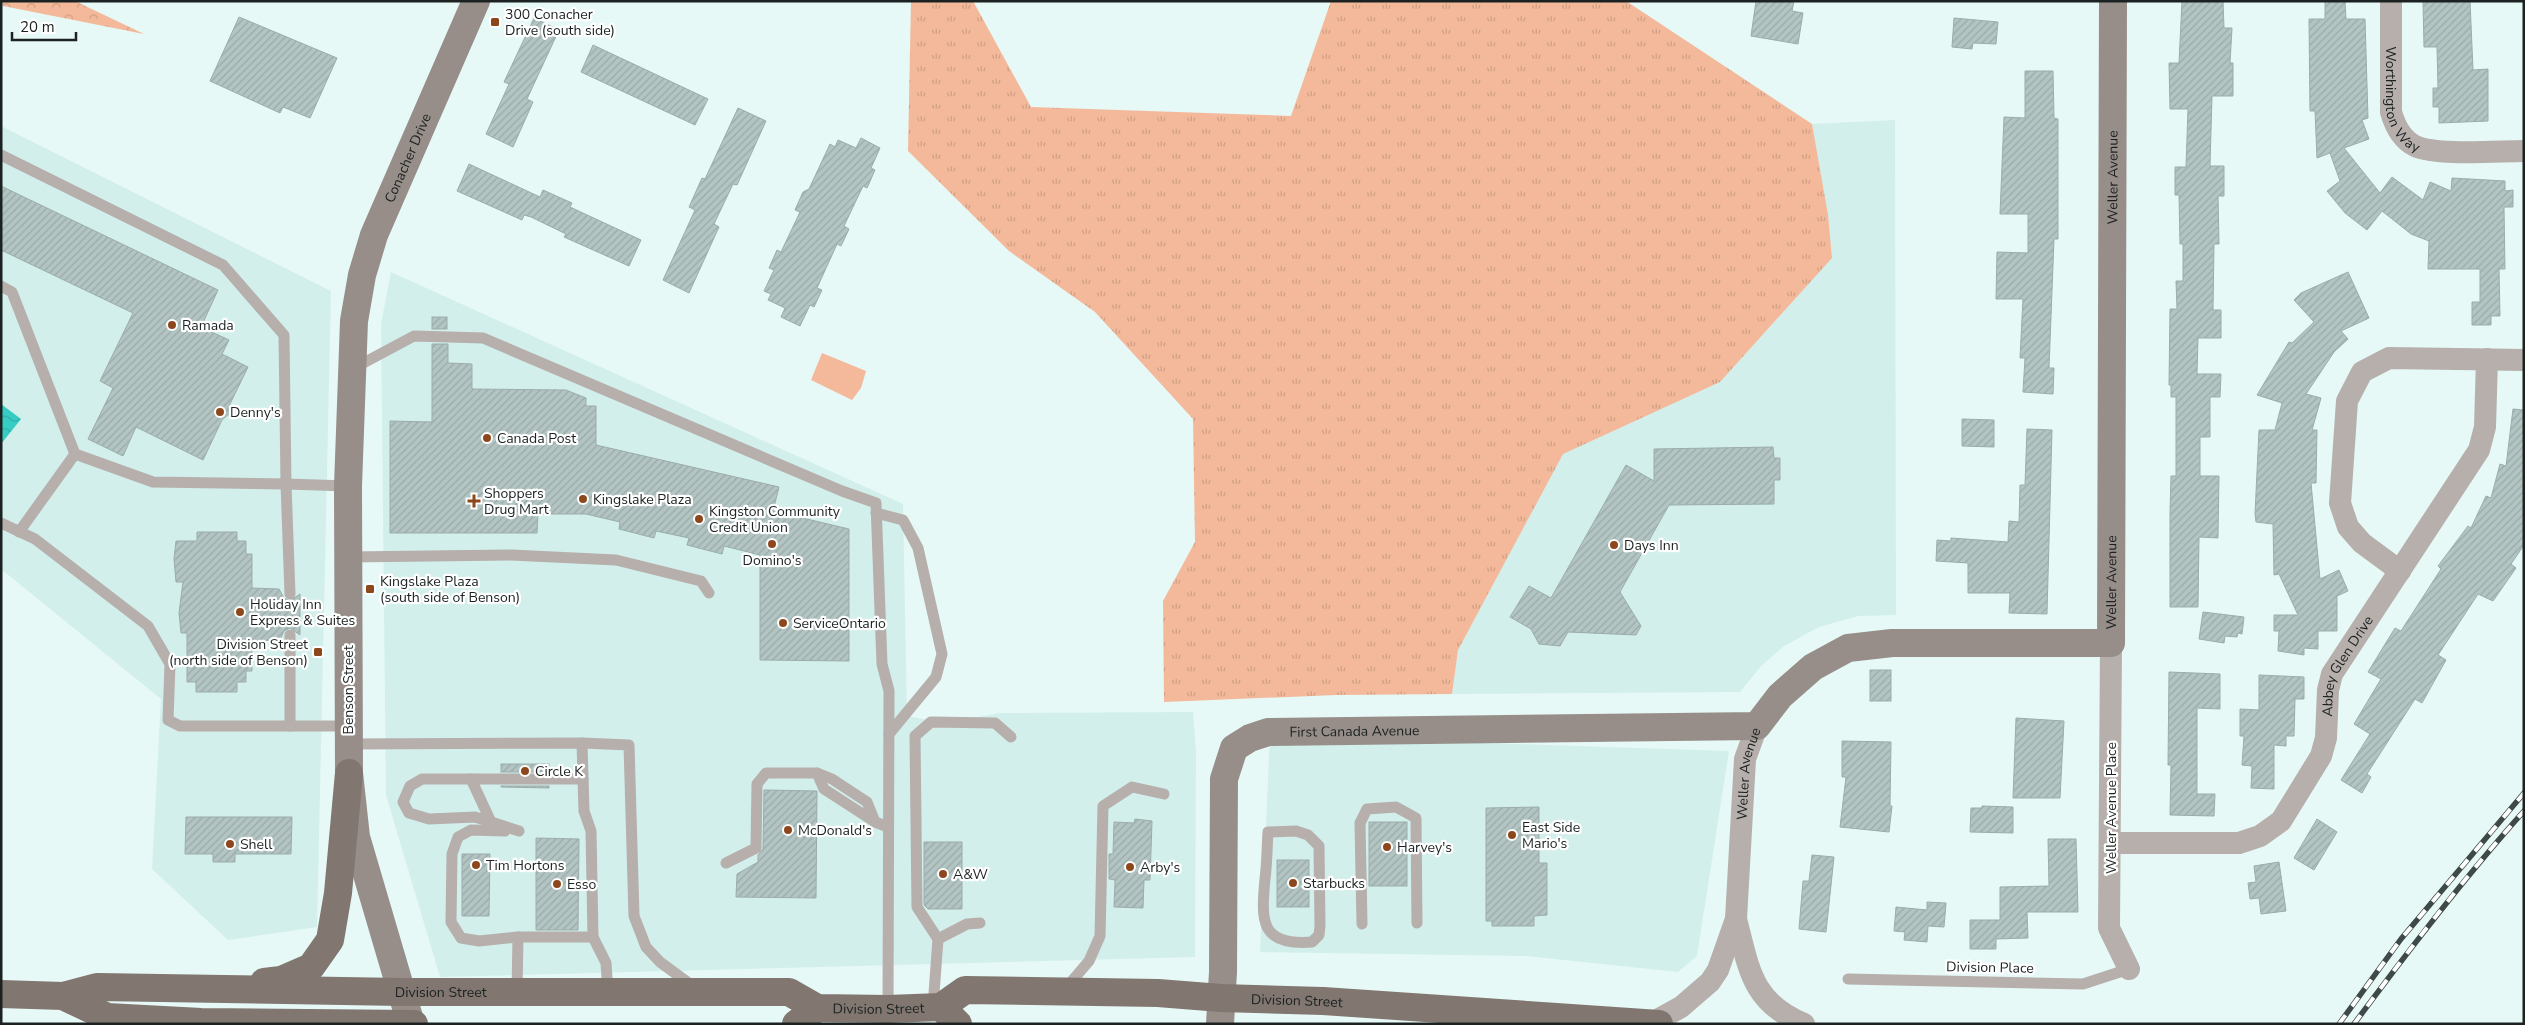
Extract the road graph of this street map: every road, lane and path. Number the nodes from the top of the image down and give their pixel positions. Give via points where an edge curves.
1 (476, 1) edge
2 (2113, 1) edge
3 (2391, 1) edge
4 (2524, 151) edge
5 (1, 155) edge
6 (1, 286) edge
7 (354, 321) joint
8 (2487, 359) junction
9 (2524, 360) edge
10 (352, 369) junction
11 (75, 454) junction
12 (286, 484) junction
13 (348, 486) junction
14 (876, 513) junction
15 (1, 523) edge
16 (19, 532) junction
17 (348, 557) junction
18 (2400, 571) junction
19 (709, 593) dead end
20 (290, 594) dead end
21 (290, 635) dead end
22 (2111, 643) junction
23 (290, 726) junction
24 (1758, 726) junction
25 (889, 734) junction
26 (348, 735) junction
27 (1011, 736) dead end
28 (582, 743) junction
29 (349, 773) junction
30 (471, 779) junction
31 (583, 779) junction
32 (1164, 794) dead end
33 (491, 822) junction
34 (888, 827) junction
35 (2111, 843) junction
36 (726, 863) dead end
37 (1262, 909) joint
38 (1736, 919) junction
39 (980, 923) dead end
40 (1416, 923) dead end
41 (1362, 924) dead end
42 (518, 937) junction
43 (593, 937) junction
44 (938, 939) junction
45 (2129, 969) joint
46 (1848, 979) dead end
47 (216, 990) junction
48 (402, 992) junction
49 (608, 992) junction
50 (702, 992) junction
51 (1063, 992) junction
52 (517, 993) junction
53 (1, 994) edge
54 (63, 996) junction
55 (888, 1009) junction
56 (1221, 1011) edge
57 (944, 1012) edge
58 (814, 1017) edge
59 (1652, 1023) edge
60 (412, 1024) edge
61 (1659, 1024) edge
62 (1804, 1024) edge

1 - 7 street, Conacher Drive via 374,235 362,275
2 - 22 street, Weller Avenue
3 - 4 street, Worthington Way via 2391,112 2403,137 2414,146 2429,150
5 - 12 lane via 223,266 284,336
6 - 11 lane via 12,292
7 - 10 street, Benson Street
8 - 9 street
8 - 18 street, Abbey Glen Drive via 2485,427 2479,450
8 - 18 street via 2389,358 2362,372 2347,400 2340,503 2348,527 2362,543
10 - 13 street, Benson Street
10 - 14 lane via 414,336 483,338 876,503
11 - 12 lane via 153,482
11 - 16 lane
12 - 13 lane
12 - 20 lane
13 - 17 street, Benson Street
14 - 25 lane via 882,664 888,691
14 - 25 lane via 903,520 918,548 942,654 936,677
15 - 16 lane
16 - 23 lane via 35,539 148,626 170,664 168,720 180,726
17 - 19 lane via 511,555 616,560 701,581
17 - 26 street, Benson Street
18 - 35 street, Abbey Glen Drive via 2332,674 2326,738 2321,756 2281,821 2260,836 2239,843
21 - 23 lane
22 - 24 street, Weller Avenue via 1892,643 1848,648 1813,667 1780,696
22 - 35 street, Weller Avenue Place
23 - 26 lane
24 - 38 street, Weller Avenue via 1745,759
24 - 56 street, First Canada Avenue via 1268,732 1250,738 1234,748 1224,779
25 - 34 lane
26 - 28 lane
26 - 29 street, Benson Street
27 - 44 lane via 995,723 931,722 915,736 917,907
28 - 31 lane
28 - 50 lane via 629,745 634,916 646,948
29 - 47 main road via 338,893 330,940 311,967 281,980
29 - 48 street, Benson Street via 356,836
30 - 31 lane
30 - 33 lane
30 - 33 lane via 422,779 410,786 403,802 409,813 429,819 475,817
31 - 43 lane via 584,811 591,831
32 - 51 lane via 1132,787 1102,806 1100,936 1089,961
33 - 42 lane via 519,831 471,830 458,837 452,854 451,922 461,938 479,941
34 - 36 lane via 824,789 817,773 766,773 757,784 756,848
34 - 55 lane
35 - 45 street, Weller Avenue Place via 2109,928
37 - 37 lane via 1266,926 1274,936 1291,943 1312,942 1319,935 1319,846 1308,835 1296,831 1268,832
38 - 59 street, Weller Avenue via 1718,970 1710,982 1681,1007
38 - 62 street, Weller Avenue via 1750,972 1763,997
39 - 44 lane via 967,924
40 - 41 lane via 1416,818 1396,807 1367,809 1360,823
42 - 43 lane
42 - 52 lane
43 - 49 lane via 606,963
44 - 57 lane
45 - 46 lane, Division Place via 2083,984
47 - 48 main road, Division Street
47 - 54 main road, Division Street via 97,987
48 - 52 main road, Division Street
48 - 60 street, Benson Street
49 - 50 main road, Division Street
49 - 52 main road, Division Street
50 - 58 main road, Division Street via 789,992
51 - 56 main road, Division Street via 1158,993
51 - 57 main road, Division Street via 965,990
53 - 54 main road, Division Street
54 - 60 main road, Division Street via 107,1017 201,1022
55 - 57 main road, Division Street
55 - 58 main road, Division Street
56 - 59 main road, Division Street via 1323,1000
59 - 61 main road, Division Street

